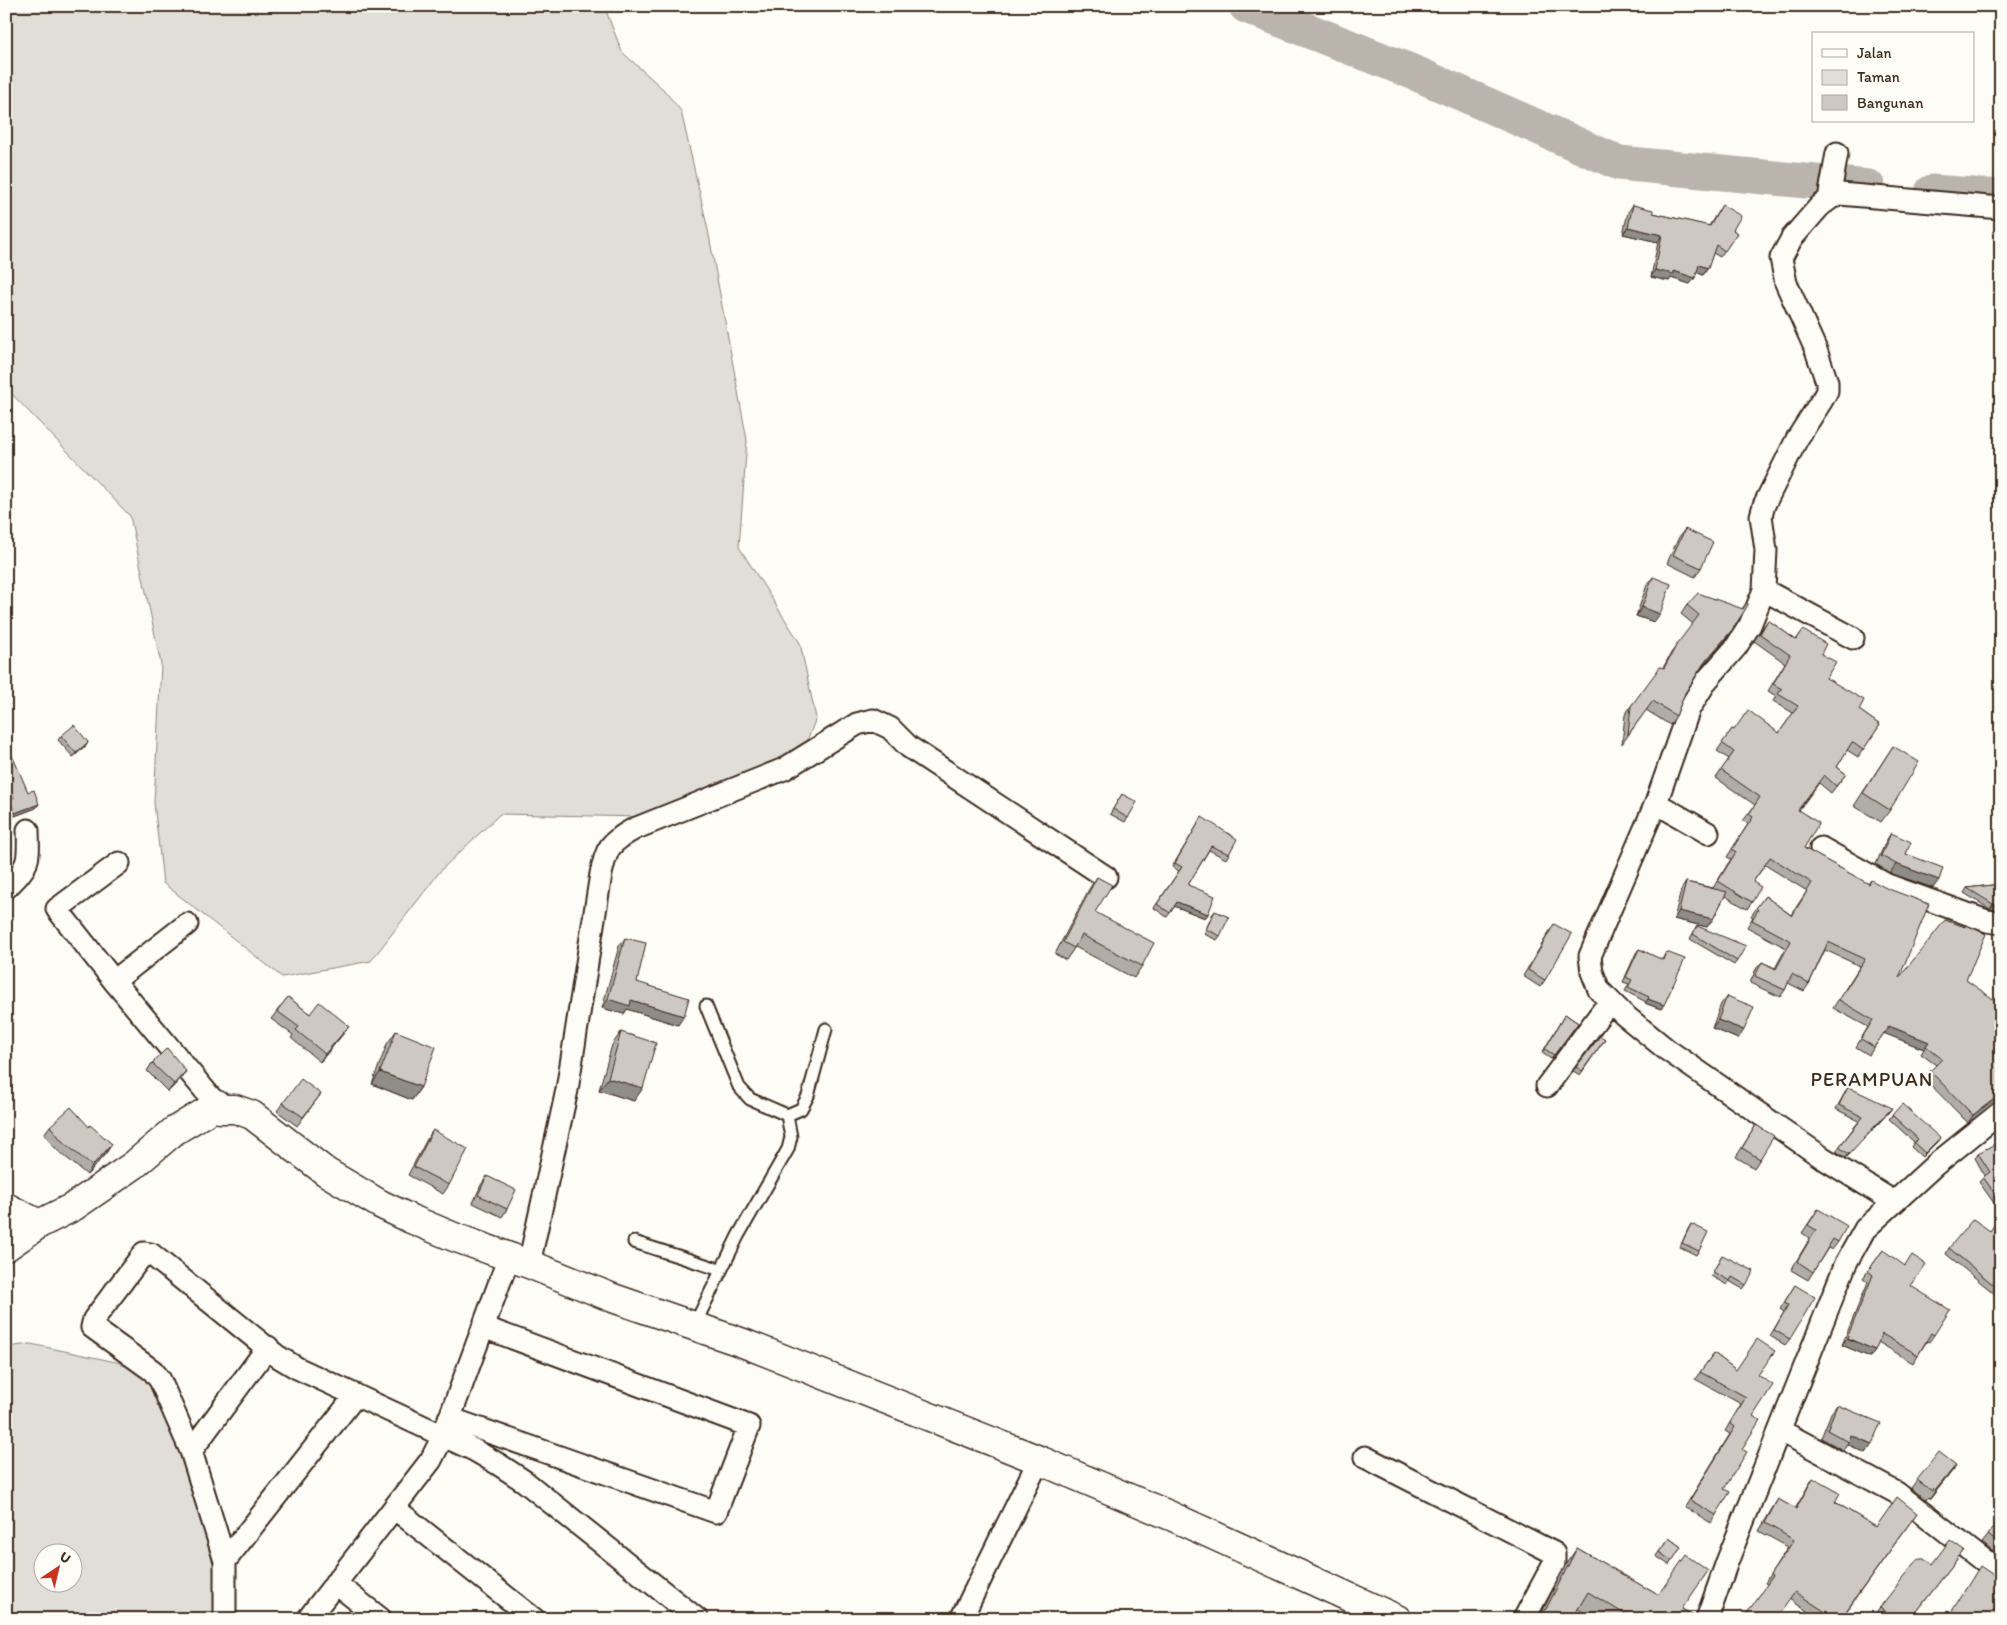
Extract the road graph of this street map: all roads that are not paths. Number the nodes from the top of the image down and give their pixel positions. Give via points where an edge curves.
1 (1837, 153) dead end
2 (1830, 194) junction
3 (2001, 208) edge
4 (1764, 590) junction
5 (1853, 638) dead end
6 (1656, 803) junction
7 (28, 830) dead end
8 (1708, 833) dead end
9 (1821, 848) dead end
10 (119, 863) dead end
11 (1106, 877) dead end
12 (6, 888) edge
13 (2001, 923) edge
14 (187, 924) dead end
15 (114, 982) junction
16 (1610, 1001) junction
17 (706, 1006) dead end
18 (826, 1029) dead end
19 (1547, 1086) dead end
20 (217, 1105) junction
21 (2001, 1112) edge
22 (788, 1115) junction
23 (1894, 1202) junction
24 (6, 1207) edge
25 (39, 1224) junction
26 (634, 1242) dead end
27 (6, 1247) edge
28 (519, 1261) junction
29 (721, 1270) junction
30 (694, 1326) junction
31 (483, 1327) junction
32 (268, 1347) junction
33 (356, 1395) junction
34 (446, 1427) junction
35 (1781, 1431) junction
36 (191, 1452) junction
37 (1365, 1457) dead end
38 (1039, 1460) junction
39 (394, 1508) junction
40 (225, 1561) junction
41 (2001, 1574) edge
42 (335, 1582) junction
43 (225, 1619) edge
44 (308, 1619) edge
45 (381, 1619) edge
46 (534, 1619) edge
47 (697, 1619) edge
48 (961, 1619) edge
49 (1397, 1619) edge
50 (1524, 1619) edge
51 (1707, 1619) edge

1 - 2 street
2 - 3 street
2 - 4 street via 1792,238 1781,258 1786,283 1816,350 1827,391 1797,438 1764,505 1761,516 1766,550
4 - 5 street
4 - 6 street via 1750,625 1689,709
6 - 8 street
6 - 16 street via 1590,956 1594,980
7 - 12 street via 26,867
9 - 13 street via 1885,884 1987,921
10 - 15 street via 57,909
11 - 28 street via 910,746 890,728 873,720 857,724 784,769 634,829 613,841 601,874 566,1090
14 - 15 street
15 - 20 street
16 - 19 street
16 - 23 street via 1666,1049 1823,1158
17 - 22 lane via 738,1087 750,1098
18 - 22 lane via 808,1096 801,1109
20 - 25 street via 174,1131 134,1165 73,1207
20 - 28 street via 220,1109 235,1109 252,1115 326,1172 380,1204
21 - 23 street
22 - 29 lane via 788,1148
23 - 35 street via 1865,1229 1846,1263
24 - 25 street
25 - 27 street
26 - 29 lane
28 - 30 street
28 - 31 street
29 - 30 lane
30 - 38 street
31 - 34 street
31 - 34 street via 749,1426 716,1512
32 - 33 street via 296,1368
32 - 36 street
32 - 36 street via 147,1252 94,1318 92,1327 153,1371 160,1380
33 - 34 street
33 - 40 street
34 - 39 street via 431,1460
34 - 47 street via 474,1450 524,1481
35 - 41 street via 1897,1493
35 - 51 street via 1732,1548
36 - 40 street
37 - 50 street via 1554,1553 1554,1563
38 - 48 street
38 - 49 street
39 - 42 street
39 - 46 street
40 - 43 street
42 - 44 street
42 - 45 street

